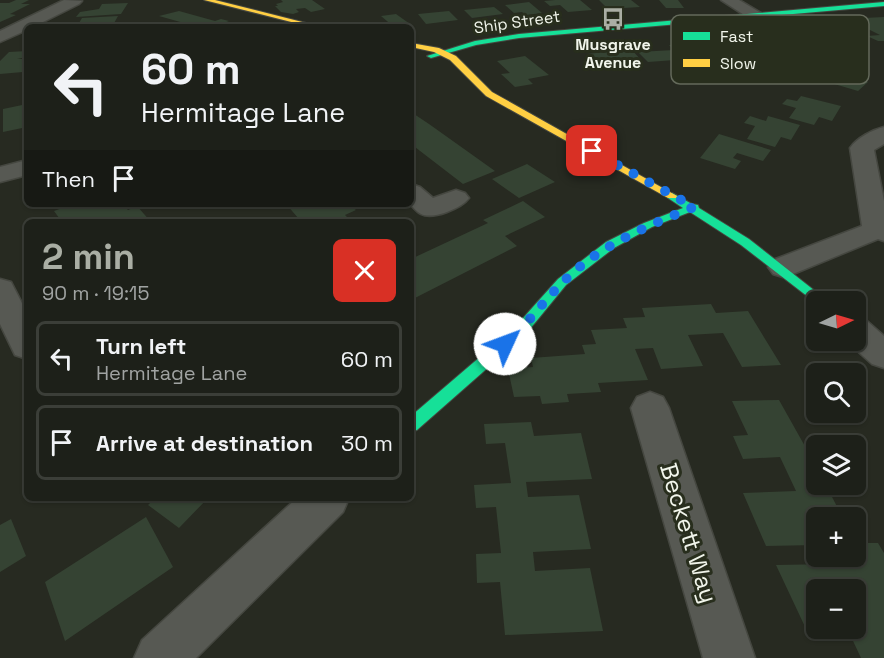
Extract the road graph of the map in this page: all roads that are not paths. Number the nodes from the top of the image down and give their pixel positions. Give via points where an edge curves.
1 (207, 0) edge
2 (728, 0) edge
3 (64, 3) edge
4 (884, 4) edge
5 (750, 15) edge
6 (797, 15) edge
7 (24, 24) edge
8 (24, 24) edge
9 (307, 24) edge
10 (671, 27) edge
11 (0, 37) edge
12 (414, 46) edge
13 (442, 53) junction
14 (414, 58) edge
15 (884, 134) edge
16 (24, 168) edge
17 (0, 175) edge
18 (456, 198) dead end
19 (421, 200) edge
20 (694, 207) junction
21 (406, 218) dead end
22 (880, 231) edge
23 (783, 267) junction
24 (0, 290) edge
25 (810, 291) edge
26 (866, 339) edge
27 (24, 340) edge
28 (884, 355) edge
29 (650, 408) dead end
30 (414, 422) edge
31 (325, 501) edge
32 (160, 658) edge
33 (729, 658) edge

1 - 9 street
2 - 5 street
3 - 8 street
4 - 6 street
7 - 11 street
10 - 13 street, Ship Street via 519,36
12 - 13 street
13 - 14 street, Ship Street
13 - 20 street via 458,61 486,92
15 - 22 street via 862,148
16 - 17 street
18 - 19 street
19 - 21 street
20 - 23 street
20 - 30 street via 648,225 600,252 562,282 520,331
22 - 23 street
23 - 25 street
24 - 27 street
26 - 28 street
29 - 33 street, Beckett Way
31 - 32 street

